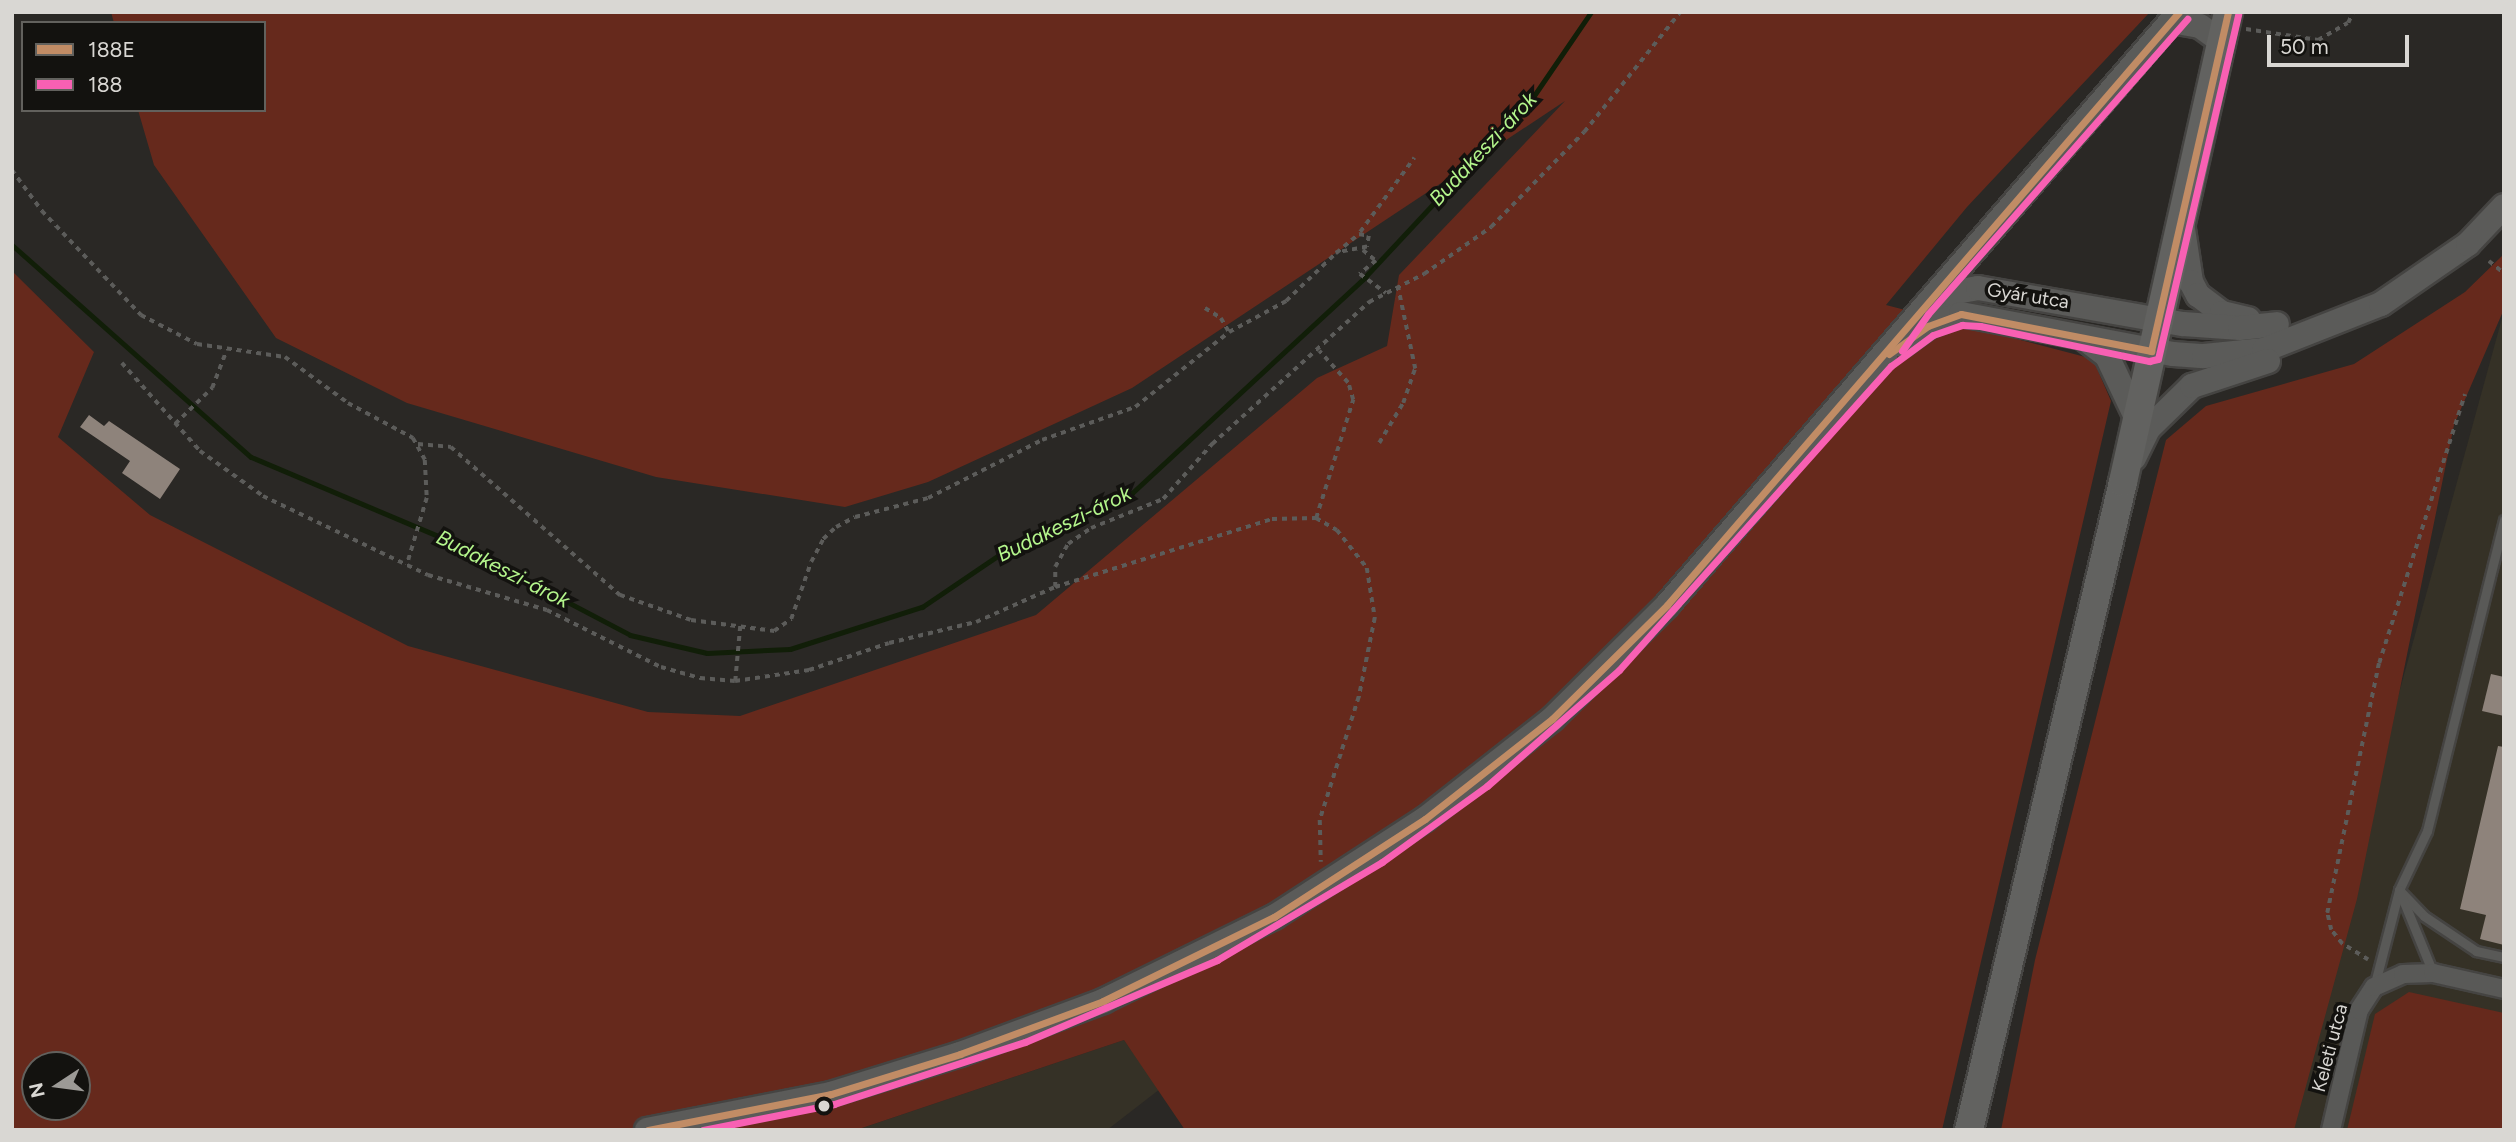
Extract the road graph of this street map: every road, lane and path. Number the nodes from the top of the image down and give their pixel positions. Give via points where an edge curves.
1 (1680, 12) edge
2 (2353, 12) edge
3 (2175, 17) edge
4 (2223, 30) edge
5 (1414, 158) dead end
6 (12, 170) edge
7 (2504, 206) edge
8 (2182, 224) junction
9 (1359, 234) junction
10 (1361, 249) junction
11 (1336, 253) junction
12 (2489, 261) dead end
13 (2504, 274) edge
14 (1398, 288) junction
15 (1386, 293) junction
16 (1920, 307) junction
17 (1205, 308) dead end
18 (2356, 317) junction
19 (2158, 319) junction
20 (2277, 324) junction
21 (1229, 332) junction
22 (2083, 338) junction
23 (226, 351) junction
24 (1319, 351) junction
25 (2151, 351) junction
26 (1884, 358) junction
27 (122, 363) dead end
28 (2465, 394) dead end
29 (2136, 417) junction
30 (175, 424) junction
31 (1379, 443) dead end
32 (418, 444) junction
33 (2123, 482) junction
34 (1316, 518) junction
35 (2504, 520) edge
36 (407, 565) junction
37 (1055, 587) junction
38 (740, 626) junction
39 (735, 681) junction
40 (1327, 884) junction
41 (2399, 890) junction
42 (2504, 957) edge
43 (2380, 965) junction
44 (2433, 973) junction
45 (2374, 987) junction
46 (2504, 989) edge
47 (701, 1126) edge
48 (647, 1130) edge
49 (1969, 1130) edge
50 (2331, 1130) edge

1 - 14 path via 1584,132 1491,228
2 - 4 path via 2348,23 2318,40 2238,28
3 - 4 main road
3 - 16 main road
4 - 8 main road
5 - 9 path
6 - 23 path via 41,211 141,315 173,335
7 - 18 main road via 2441,264
8 - 19 main road
8 - 20 main road via 2198,295 2222,313
9 - 10 path via 1370,239
9 - 11 path
10 - 11 path
10 - 15 path via 1376,261 1360,274
11 - 21 path via 1286,301
12 - 13 path
14 - 15 path
14 - 31 path via 1415,369 1403,403
15 - 24 path via 1361,309
16 - 19 main road, Gyár utca via 1950,293 1978,288
16 - 26 main road, Gyár utca
17 - 21 path via 1221,318
18 - 20 main road
18 - 25 main road, Gyár utca via 2264,350 2204,356
18 - 33 main road via 2254,367 2192,386 2148,429
19 - 20 main road, Gyár utca via 2210,327
19 - 25 main road
21 - 38 path via 1135,407 1042,440 928,498 855,517 836,527 817,550 787,624 774,631
22 - 25 main road, Gyár utca
22 - 26 main road, Gyár utca via 1961,314 1928,326
22 - 29 main road via 2107,356
23 - 30 path via 219,378
23 - 32 path via 276,355 298,363 348,403
24 - 34 path via 1348,383 1353,400
24 - 37 path via 1212,444 1163,499 1091,528 1068,544 1055,567
25 - 29 main road
26 - 40 main road, Gyár utca via 1667,605 1592,681 1480,778
27 - 30 path
28 - 43 path via 2379,663 2328,913 2342,944
29 - 33 main road
30 - 36 path via 234,478
32 - 36 path via 426,471 425,514
32 - 38 path via 451,447 621,595 691,620
33 - 49 main road
34 - 37 path via 1272,519
34 - 40 path via 1337,530 1367,568 1375,618 1362,683 1320,820 1318,842
35 - 41 lane via 2427,831
36 - 39 path via 441,580 547,610 679,674
37 - 39 path via 976,622 890,643 809,670
38 - 39 path
40 - 47 main road, Gyár utca via 1161,976 1021,1032 843,1090
41 - 42 lane via 2424,916 2476,951
41 - 43 lane
41 - 44 lane
43 - 45 lane
44 - 45 street via 2403,974
44 - 46 street
45 - 50 street, Keleti utca via 2359,1010
47 - 48 main road, Gyár utca

